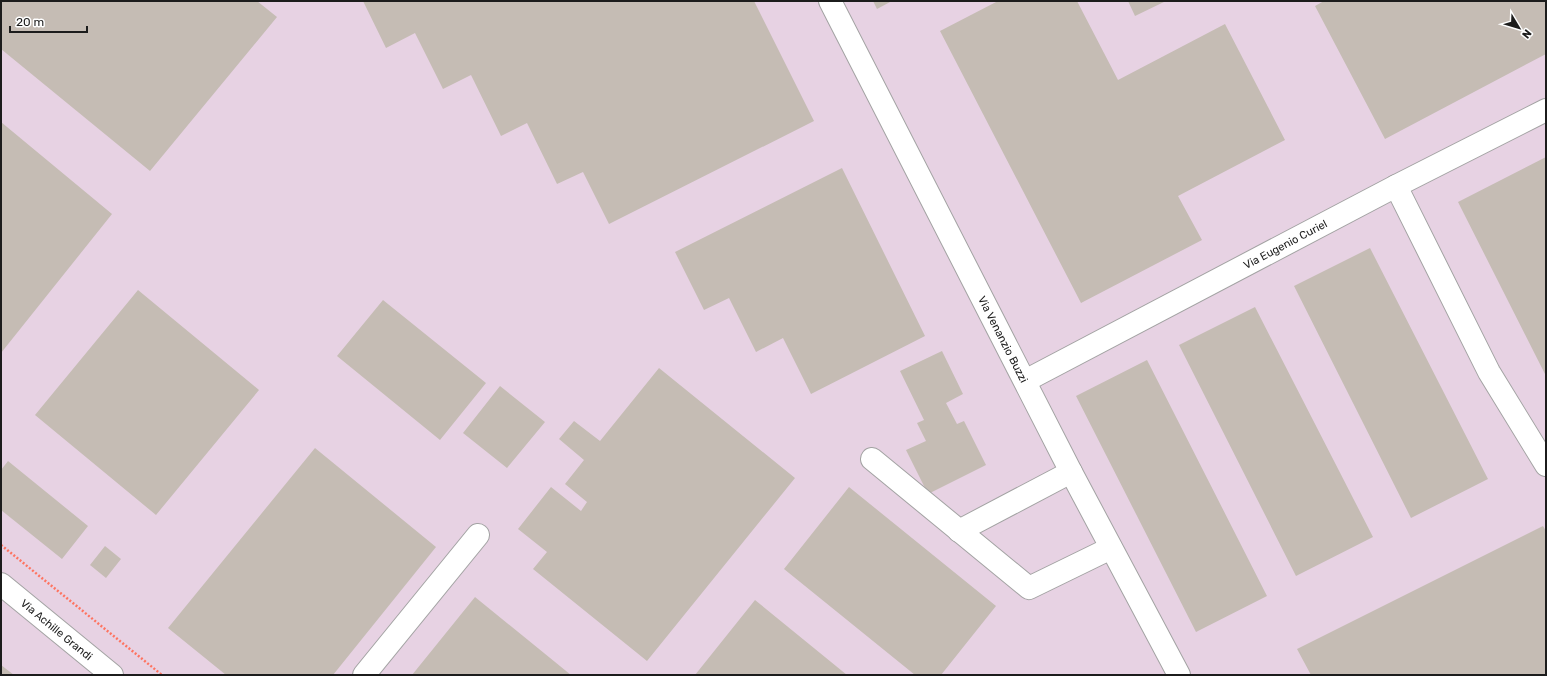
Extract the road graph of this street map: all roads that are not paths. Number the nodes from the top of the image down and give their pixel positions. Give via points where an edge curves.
1 (830, 1) edge
2 (1546, 110) edge
3 (1396, 186) junction
4 (1025, 381) junction
5 (872, 459) dead end
6 (1546, 465) edge
7 (1071, 472) junction
8 (959, 531) junction
9 (478, 535) dead end
10 (1111, 548) junction
11 (1, 584) edge
12 (112, 675) edge
13 (364, 675) edge
14 (1179, 675) edge

1 - 4 street, Via Venanzio Buzzi
2 - 3 street, Via Eugenio Curiel
3 - 4 street, Via Eugenio Curiel
3 - 6 street via 1489,372
4 - 7 street, Via Venanzio Buzzi
5 - 8 street
7 - 8 street
7 - 10 street, Via Venanzio Buzzi
8 - 10 street via 1029,588
9 - 13 street
10 - 14 street, Via Venanzio Buzzi
11 - 12 street, Via Achille Grandi

